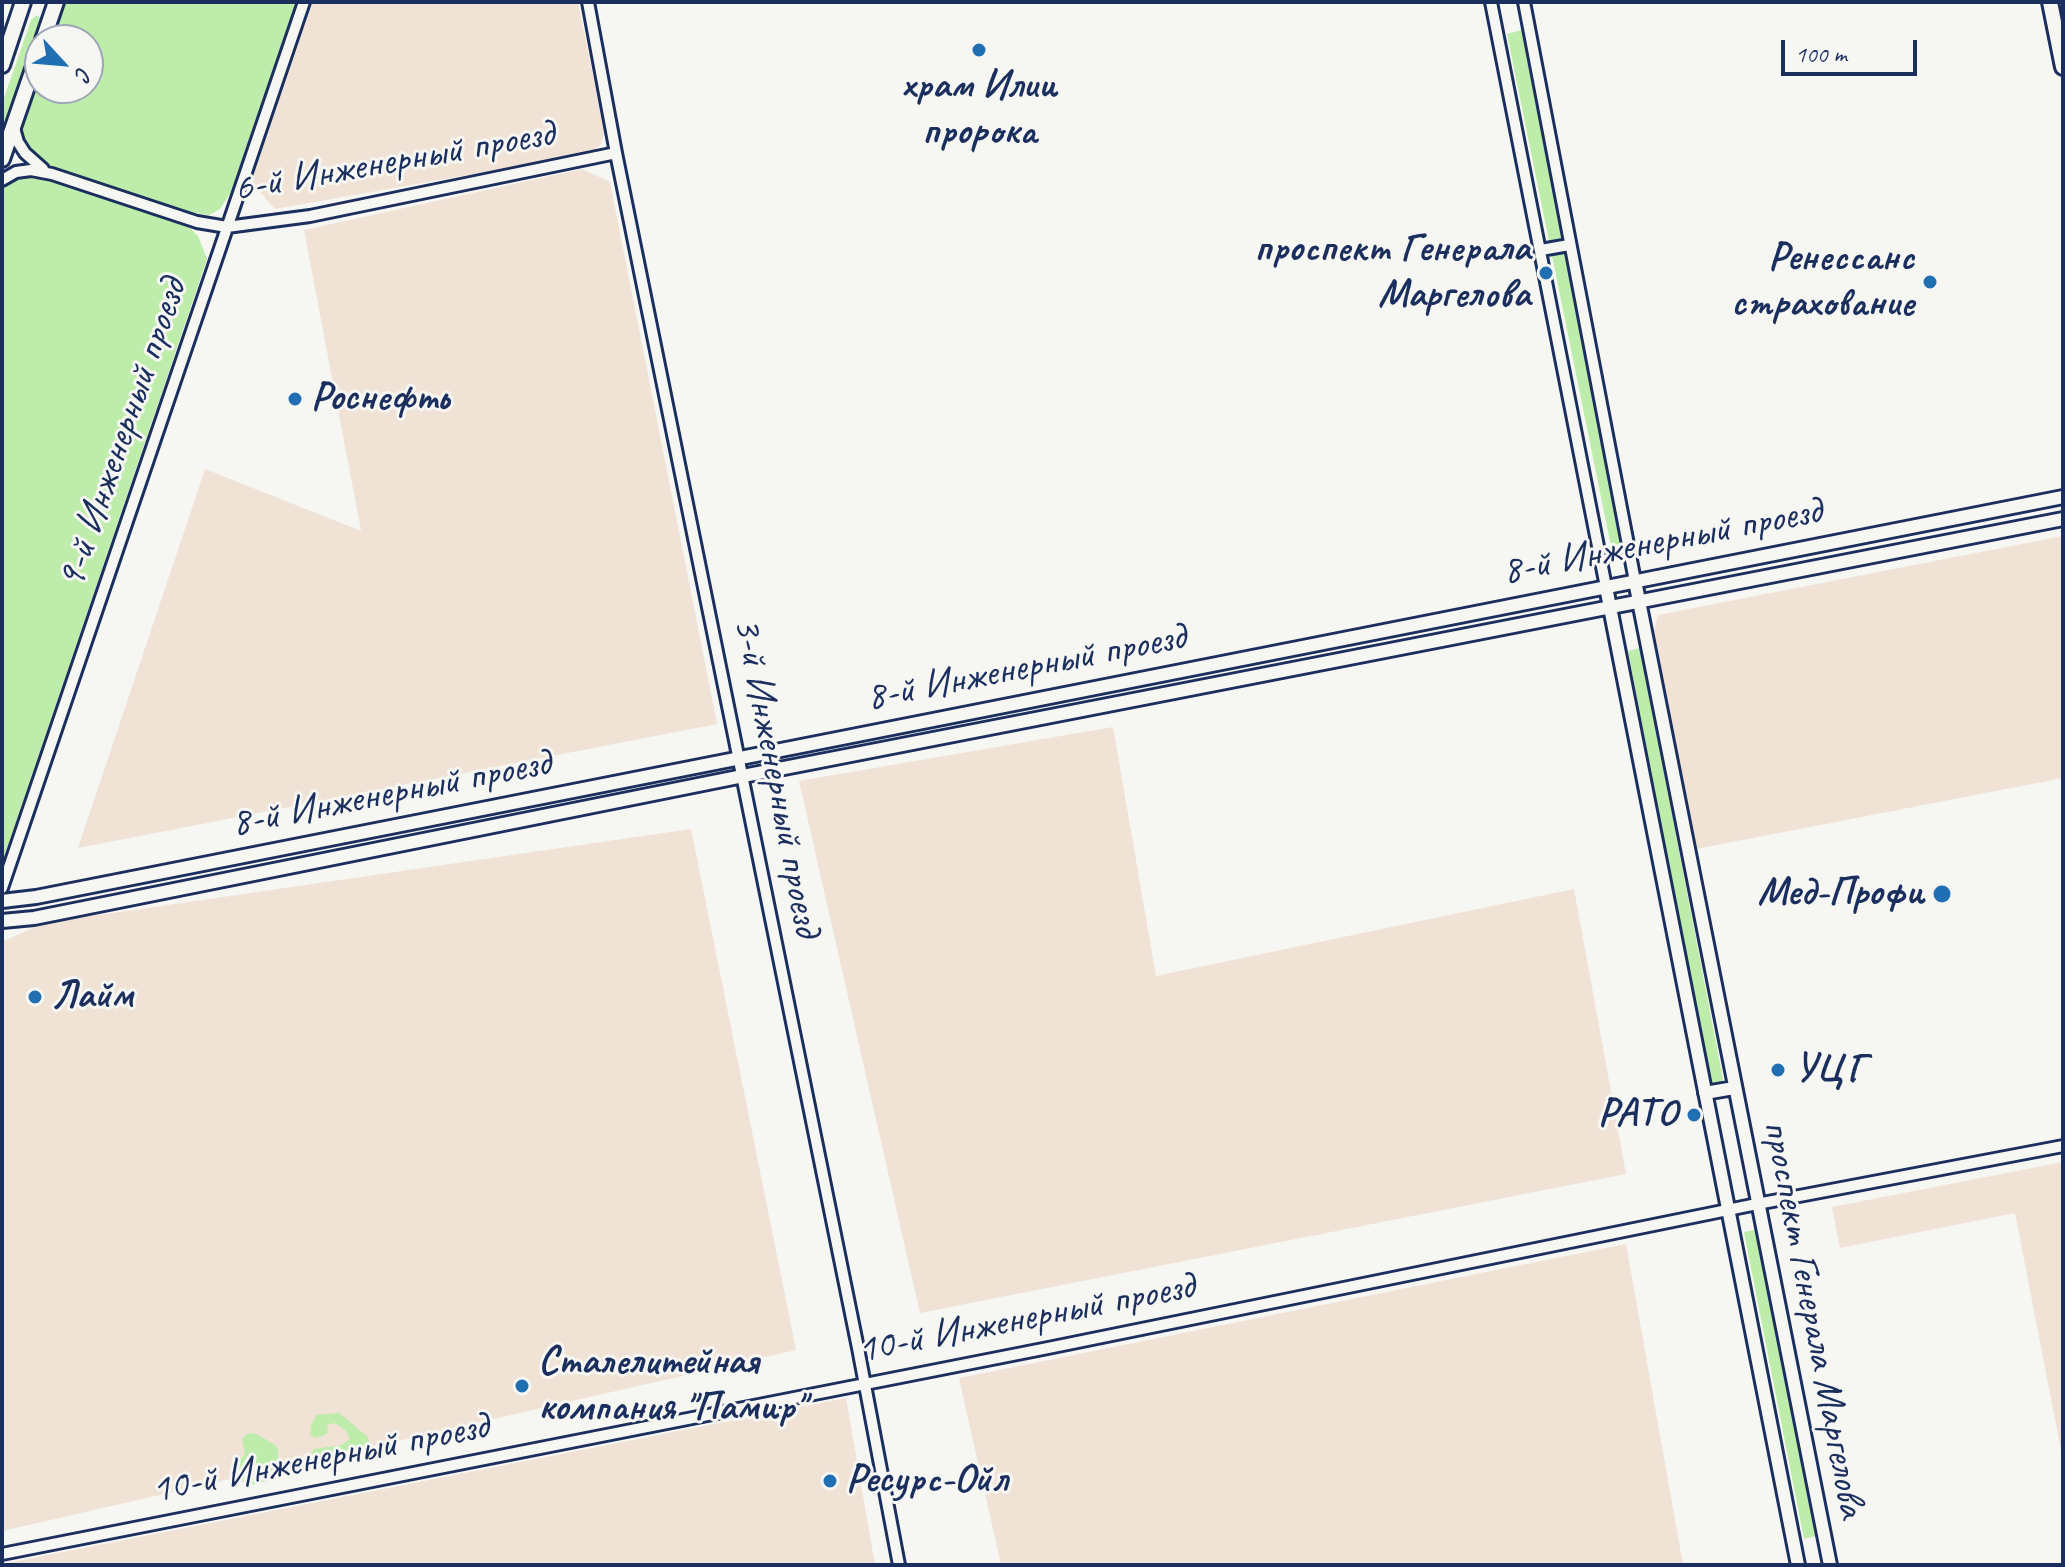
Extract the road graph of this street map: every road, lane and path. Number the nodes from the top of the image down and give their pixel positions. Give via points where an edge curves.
1 (23, 2) edge
2 (56, 2) edge
3 (304, 2) edge
4 (588, 2) edge
5 (1493, 2) edge
6 (1524, 2) edge
7 (2050, 2) edge
8 (48, 24) edge
9 (2, 65) edge
10 (2063, 67) edge
11 (24, 96) edge
12 (14, 125) junction
13 (616, 153) junction
14 (2, 159) edge
15 (52, 174) junction
16 (2, 180) edge
17 (227, 227) junction
18 (1568, 242) junction
19 (1541, 250) junction
20 (2063, 497) edge
21 (2063, 519) edge
22 (1705, 567) junction
23 (1635, 581) junction
24 (1606, 587) junction
25 (1709, 588) junction
26 (1639, 601) junction
27 (1610, 607) junction
28 (897, 726) junction
29 (900, 745) junction
30 (740, 756) junction
31 (743, 776) junction
32 (2, 888) edge
33 (2, 901) edge
34 (2, 921) edge
35 (1734, 1088) junction
36 (1705, 1093) junction
37 (2063, 1146) edge
38 (1757, 1204) junction
39 (1727, 1211) junction
40 (865, 1384) junction
41 (2, 1554) edge
42 (899, 1565) edge
43 (1798, 1565) edge
44 (1830, 1565) edge

1 - 9 main road
2 - 8 main road
3 - 17 street, 9-й Инженерный проезд
4 - 13 street, 3-й Инженерный проезд
5 - 19 street, проспект Генерала Маргелова
6 - 18 street, проспект Генерала Маргелова
7 - 10 main road
11 - 12 main road
12 - 14 main road
12 - 15 street via 25,153
13 - 17 street, 6-й Инженерный проезд via 310,216
13 - 30 street, 3-й Инженерный проезд
15 - 16 street, 6-й Инженерный проезд via 31,170
15 - 17 street, 6-й Инженерный проезд
17 - 32 street, 9-й Инженерный проезд
18 - 19 street
18 - 23 street, проспект Генерала Маргелова
19 - 24 street, проспект Генерала Маргелова
20 - 22 street, 8-й Инженерный проезд
21 - 25 street, 8-й Инженерный проезд
22 - 23 street, 8-й Инженерный проезд
22 - 25 street
23 - 24 street, 8-й Инженерный проезд
23 - 26 street, проспект Генерала Маргелова
24 - 27 street, проспект Генерала Маргелова
24 - 28 street, 8-й Инженерный проезд
25 - 26 street, 8-й Инженерный проезд
26 - 27 street, 8-й Инженерный проезд
26 - 35 street, проспект Генерала Маргелова
27 - 29 street, 8-й Инженерный проезд
27 - 36 street, проспект Генерала Маргелова
28 - 29 street
28 - 30 street, 8-й Инженерный проезд
29 - 31 street, 8-й Инженерный проезд
30 - 31 street, 3-й Инженерный проезд
30 - 33 street, 8-й Инженерный проезд
31 - 34 street, 8-й Инженерный проезд
31 - 40 street, 3-й Инженерный проезд
35 - 36 street
35 - 38 street, проспект Генерала Маргелова
36 - 39 street, проспект Генерала Маргелова
37 - 38 street, 10-й Инженерный проезд
38 - 39 street, 10-й Инженерный проезд
38 - 44 street, проспект Генерала Маргелова
39 - 40 street, 10-й Инженерный проезд
39 - 43 street, проспект Генерала Маргелова
40 - 41 street, 10-й Инженерный проезд
40 - 42 street, 3-й Инженерный проезд

